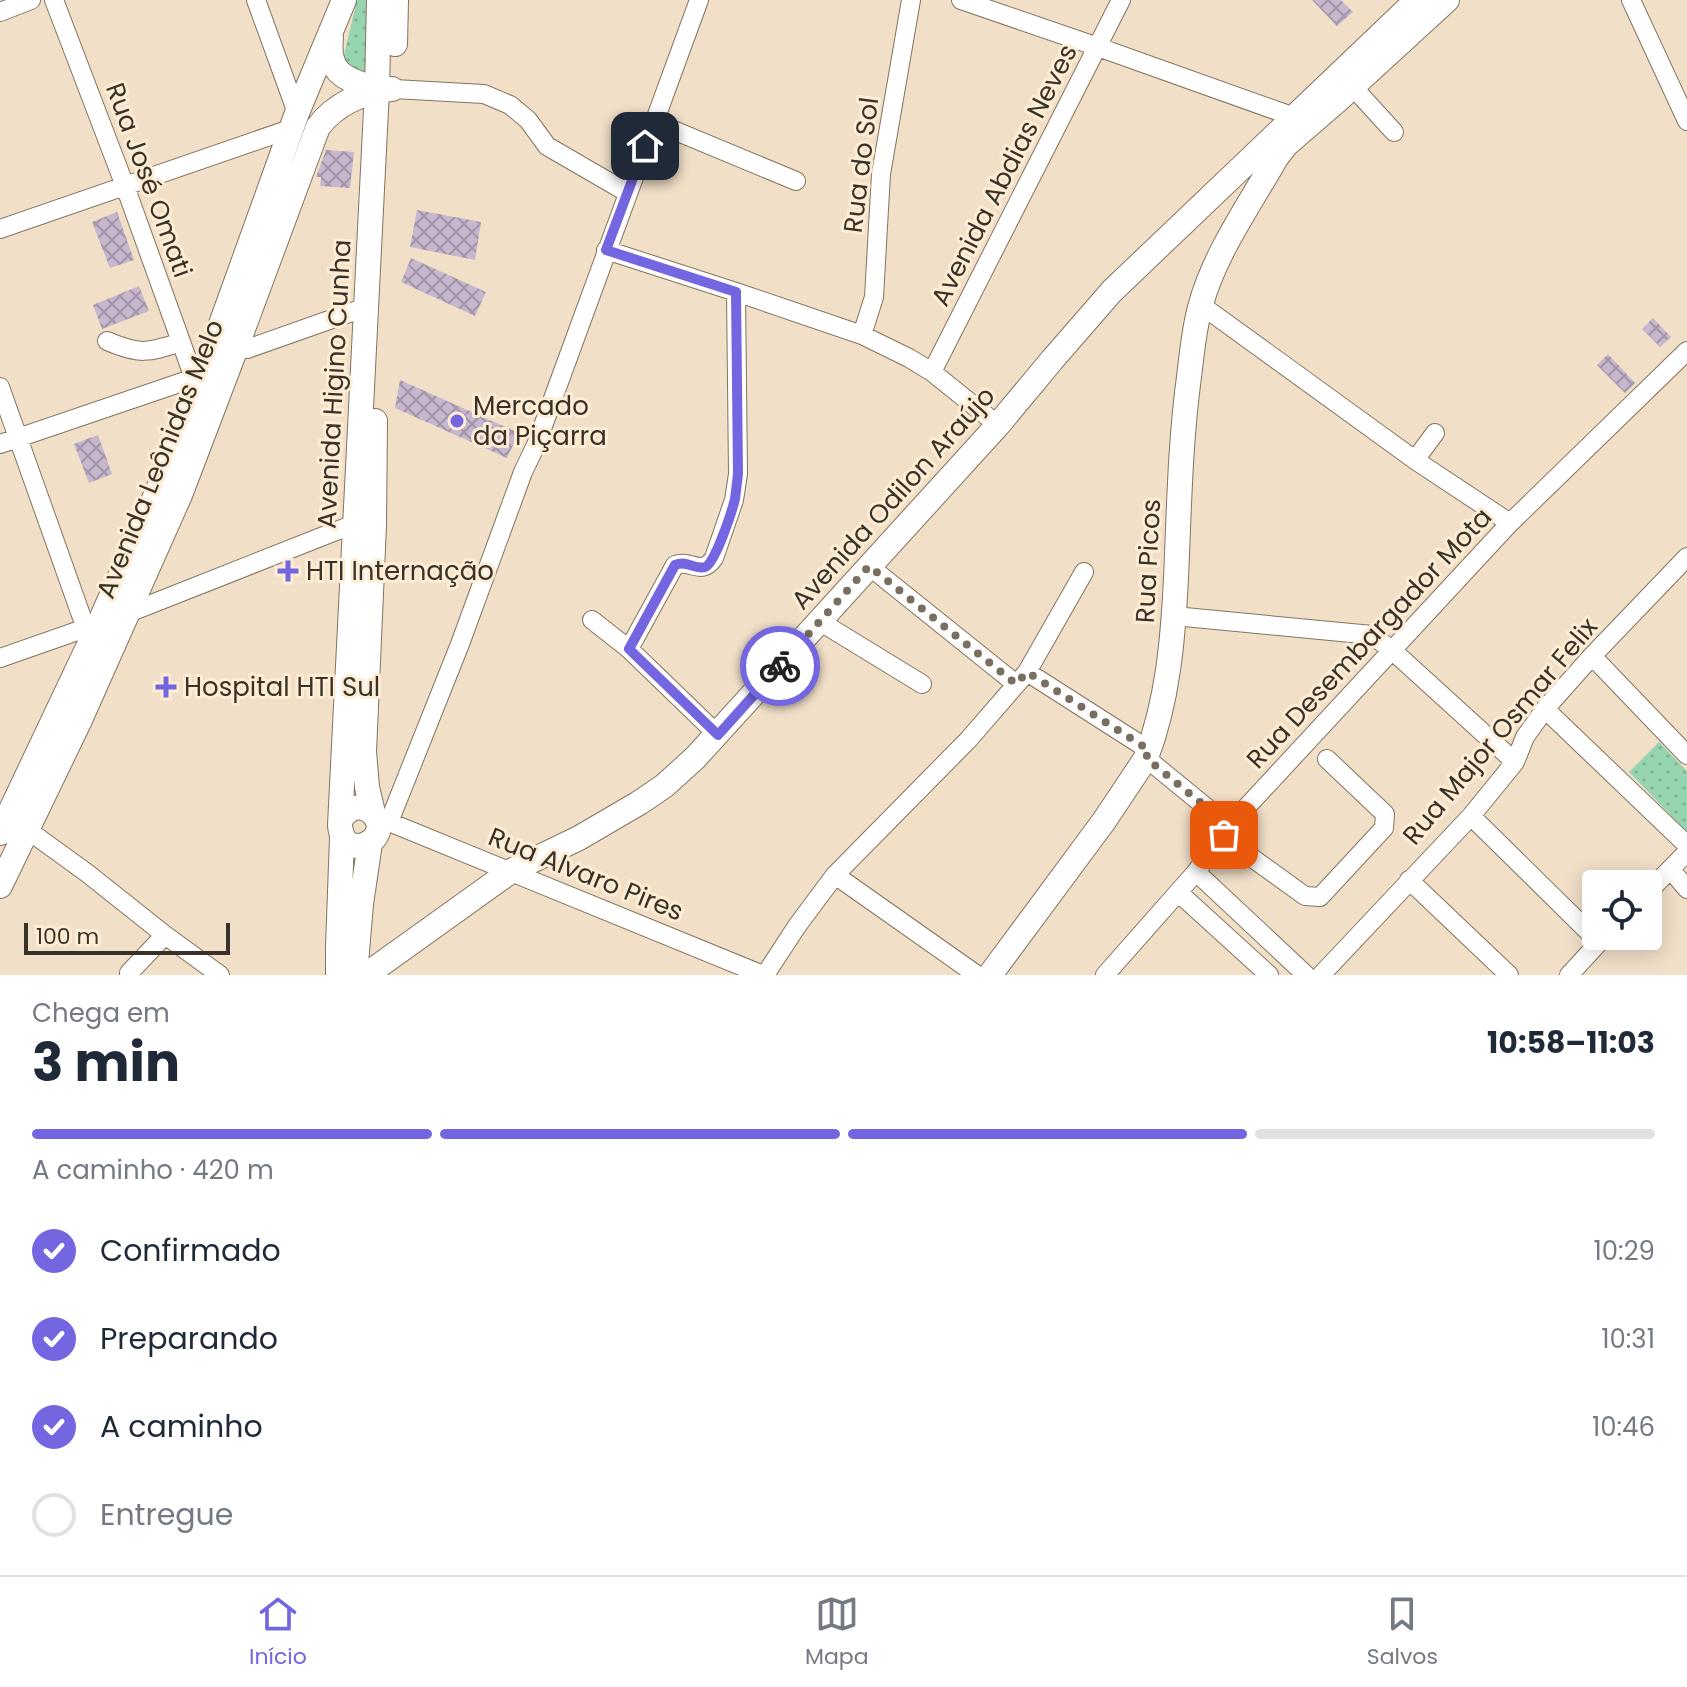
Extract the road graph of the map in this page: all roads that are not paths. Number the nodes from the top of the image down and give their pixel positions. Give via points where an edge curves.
1 (31, 0) edge
2 (54, 0) edge
3 (256, 0) edge
4 (344, 0) edge
5 (379, 0) edge
6 (396, 0) edge
7 (699, 0) edge
8 (911, 0) edge
9 (961, 0) edge
10 (1121, 0) edge
11 (1417, 0) edge
12 (1447, 0) edge
13 (1631, 0) edge
14 (0, 12) edge
15 (331, 31) junction
16 (1098, 47) junction
17 (1353, 87) junction
18 (386, 90) junction
19 (295, 121) junction
20 (1687, 121) edge
21 (654, 122) junction
22 (1299, 125) junction
23 (1394, 132) dead end
24 (796, 181) dead end
25 (125, 186) junction
26 (628, 193) junction
27 (0, 229) edge
28 (606, 250) junction
29 (736, 292) junction
30 (1201, 305) junction
31 (366, 307) junction
32 (862, 335) junction
33 (107, 341) dead end
34 (181, 342) junction
35 (226, 343) junction
36 (1687, 351) edge
37 (932, 372) junction
38 (197, 377) junction
39 (0, 387) edge
40 (998, 425) junction
41 (1435, 433) dead end
42 (19, 437) junction
43 (0, 444) edge
44 (1415, 460) junction
45 (1510, 523) junction
46 (364, 525) junction
47 (1687, 557) edge
48 (869, 566) junction
49 (1084, 572) dead end
50 (126, 614) junction
51 (1174, 616) junction
52 (592, 620) dead end
53 (819, 621) junction
54 (92, 627) junction
55 (629, 649) junction
56 (1393, 651) junction
57 (1592, 656) junction
58 (0, 658) edge
59 (1022, 678) junction
60 (922, 684) dead end
61 (1545, 709) junction
62 (718, 735) junction
63 (1148, 754) junction
64 (1687, 755) edge
65 (1327, 759) dead end
66 (1515, 762) junction
67 (1471, 816) junction
68 (9, 822) edge
69 (377, 825) junction
70 (342, 828) junction
71 (1226, 830) junction
72 (1687, 845) edge
73 (1687, 852) edge
74 (1670, 869) junction
75 (511, 871) junction
76 (1196, 872) junction
77 (835, 875) junction
78 (1662, 877) edge
79 (1409, 880) junction
80 (0, 886) edge
81 (1687, 889) edge
82 (1179, 893) junction
83 (1582, 920) edge
84 (165, 935) junction
85 (1592, 950) edge
86 (129, 973) dead end
87 (220, 975) edge
88 (338, 975) edge
89 (355, 975) edge
90 (366, 975) edge
91 (764, 975) edge
92 (977, 975) edge
93 (990, 975) edge
94 (1105, 975) edge
95 (1269, 975) edge
96 (1306, 975) edge
97 (1321, 975) edge
98 (1509, 975) edge
99 (1569, 975) edge

1 - 14 street
2 - 25 street, Rua José Omati
3 - 19 street
4 - 15 main road, Avenida Leônidas Melo
5 - 18 main road, Avenida Higino Cunha
6 - 18 main road, Avenida Higino Cunha
7 - 21 street
8 - 32 street, Rua do Sol via 881,174 874,297
9 - 16 street
10 - 16 street, Avenida Abdias Neves
11 - 22 main road, Avenida Odilon Araújo via 1341,71
12 - 17 main road, Avenida Odilon Araújo
13 - 20 street
15 - 18 main road via 329,53 336,70
15 - 19 main road, Avenida Leônidas Melo
16 - 22 street via 1286,114
16 - 37 street, Avenida Abdias Neves
17 - 22 main road, Avenida Odilon Araújo
17 - 23 street
18 - 26 street via 498,99 528,120 547,146
18 - 31 main road, Avenida Higino Cunha
18 - 35 main road, Avenida Leônidas Melo via 340,105 318,127
18 - 46 main road, Avenida Higino Cunha via 376,400
19 - 25 street
19 - 35 main road, Avenida Leônidas Melo
21 - 24 street
21 - 26 street
22 - 30 main road, Rua Picos via 1214,267
22 - 40 main road, Avenida Odilon Araújo via 1112,291
25 - 27 street
25 - 34 street, Rua José Omati
26 - 28 street
28 - 29 street
28 - 69 street via 460,644
29 - 32 street
29 - 55 street via 734,500 710,564 675,565
30 - 44 street
30 - 51 main road, Rua Picos via 1185,410
31 - 35 street via 247,349
31 - 46 main road, Avenida Higino Cunha
32 - 37 street
33 - 34 street via 131,351
34 - 38 street, Rua José Omati
35 - 38 main road, Avenida Leônidas Melo
35 - 50 main road, Avenida Leônidas Melo via 180,495
36 - 45 street, Rua Desembargador Mota
37 - 40 street
38 - 42 street
38 - 54 main road, Avenida Leônidas Melo via 158,490
39 - 42 street
40 - 48 main road, Avenida Odilon Araújo
41 - 44 street
42 - 43 street
42 - 54 street
44 - 45 street
45 - 56 street, Rua Desembargador Mota
46 - 50 street
46 - 69 main road, Avenida Higino Cunha via 364,752
46 - 70 main road, Avenida Higino Cunha
47 - 57 street, Rua Major Osmar Felix
48 - 53 main road, Avenida Odilon Araújo
48 - 59 street
49 - 59 street
50 - 54 street
50 - 68 main road, Avenida Leônidas Melo via 80,720
51 - 56 street via 1372,635
51 - 63 main road, Rua Picos via 1165,693
52 - 55 street
53 - 60 street
53 - 62 main road, Avenida Odilon Araújo
54 - 58 street
54 - 68 main road, Avenida Leônidas Melo
55 - 62 street
56 - 66 street
56 - 71 street, Rua Desembargador Mota
57 - 61 street, Rua Major Osmar Felix
57 - 64 street
59 - 63 street
59 - 77 street
61 - 66 street, Rua Major Osmar Felix
61 - 72 street
62 - 75 main road, Avenida Odilon Araújo via 639,803
63 - 71 street
63 - 93 main road, Rua Picos
65 - 71 street via 1385,814 1384,828 1320,897 1305,896 1237,847
66 - 67 street, Rua Major Osmar Felix
67 - 79 street, Rua Major Osmar Felix
67 - 83 street
68 - 80 main road, Avenida Leônidas Melo
68 - 84 street via 87,873
69 - 70 main road via 364,846 352,845
69 - 70 main road via 367,809 355,808
69 - 75 street, Rua Alvaro Pires
69 - 89 main road, Avenida Higino Cunha via 362,894
70 - 88 main road, Avenida Higino Cunha
71 - 76 street, Rua Desembargador Mota
73 - 74 street
74 - 78 street
74 - 81 street
75 - 90 main road, Avenida Odilon Araújo
75 - 91 street, Rua Alvaro Pires
76 - 82 street, Rua Desembargador Mota
76 - 96 street
77 - 91 street
77 - 92 street
79 - 97 street, Rua Major Osmar Felix
79 - 98 street
82 - 94 street, Rua Desembargador Mota
82 - 95 street
84 - 86 street
84 - 87 street
85 - 99 street

